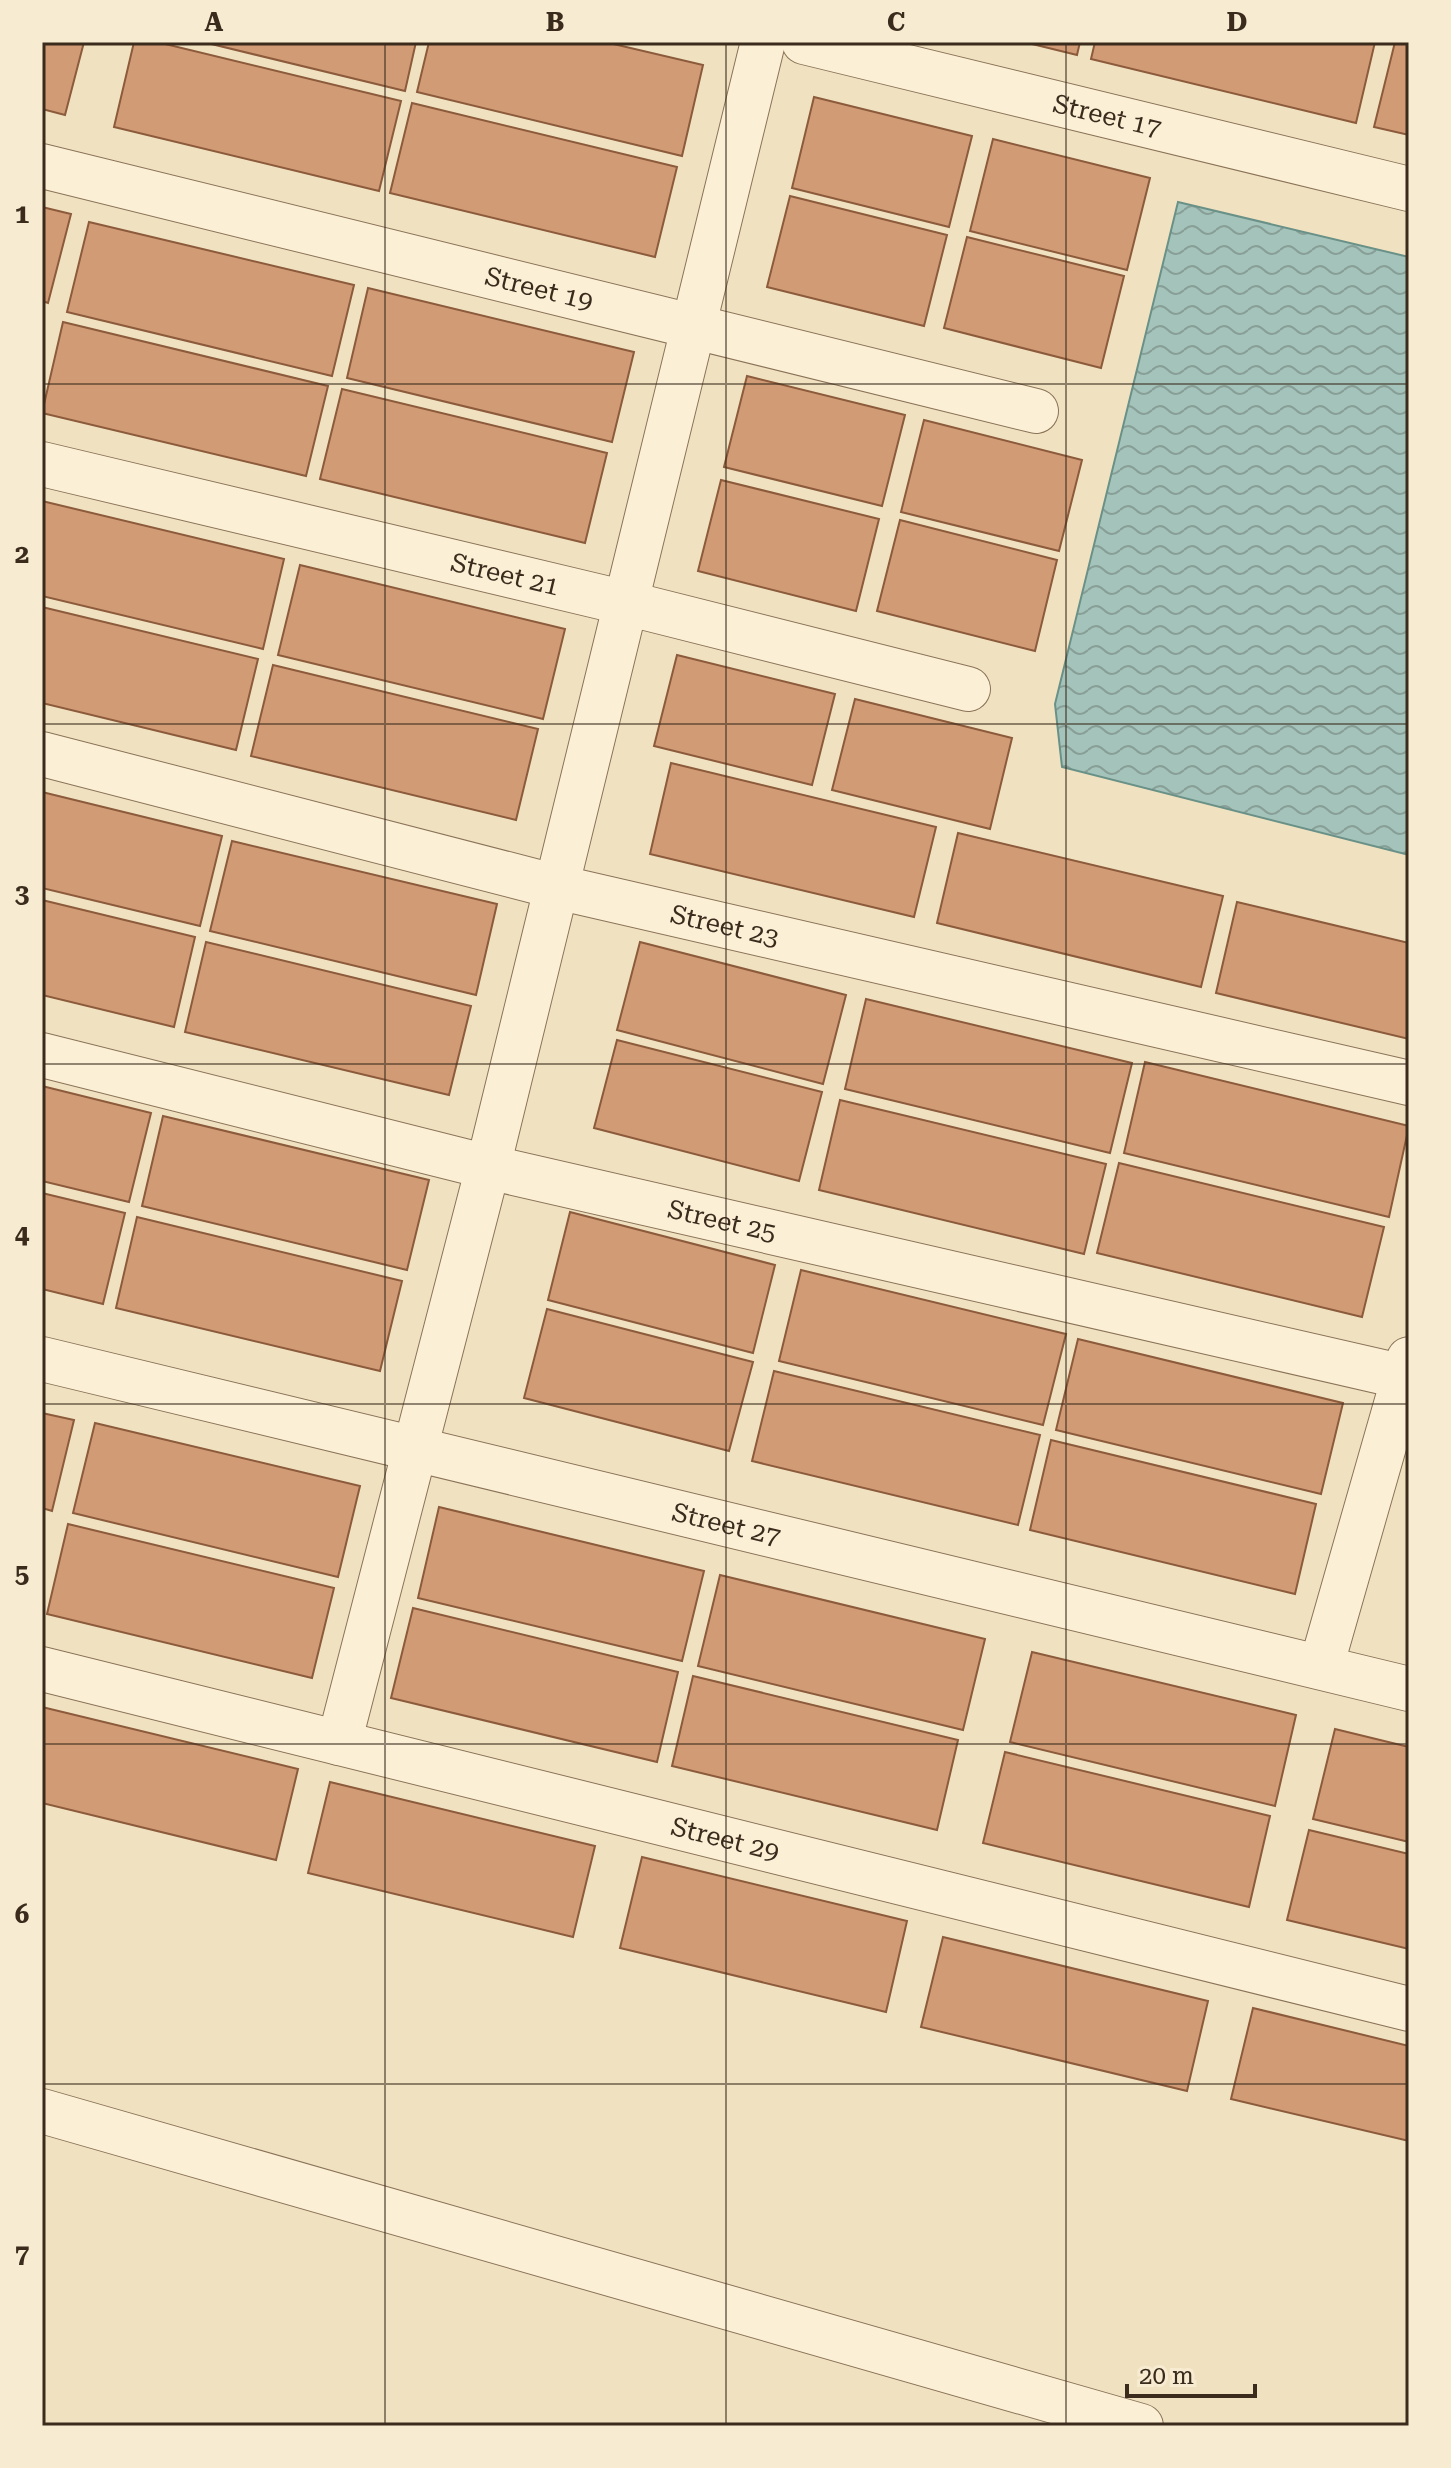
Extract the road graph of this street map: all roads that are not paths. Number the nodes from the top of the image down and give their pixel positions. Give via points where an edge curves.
1 (763, 42) edge
2 (804, 42) edge
3 (42, 166) edge
4 (1409, 189) edge
5 (693, 327) junction
6 (1036, 411) dead end
7 (42, 464) edge
8 (626, 603) junction
9 (968, 689) dead end
10 (42, 754) edge
11 (557, 887) junction
12 (42, 1055) edge
13 (1409, 1083) edge
14 (488, 1167) junction
15 (42, 1359) edge
16 (1407, 1368) edge
17 (415, 1449) junction
18 (1321, 1667) junction
19 (42, 1669) edge
20 (1409, 1689) edge
21 (339, 1743) junction
22 (1409, 2009) edge
23 (42, 2111) edge
24 (1141, 2426) edge

1 - 5 street
2 - 4 street, Street 17
3 - 5 street, Street 19
5 - 6 street, Street 19
5 - 8 street
7 - 8 street, Street 21
8 - 9 street, Street 21
8 - 11 street
10 - 11 street, Street 23
11 - 13 street, Street 23
11 - 14 street
12 - 14 street, Street 25
14 - 16 street, Street 25
14 - 17 street
15 - 17 street, Street 27
16 - 18 street
17 - 18 street, Street 27
17 - 21 street
18 - 20 street, Street 27
19 - 21 street, Street 29
21 - 22 street, Street 29
23 - 24 street

